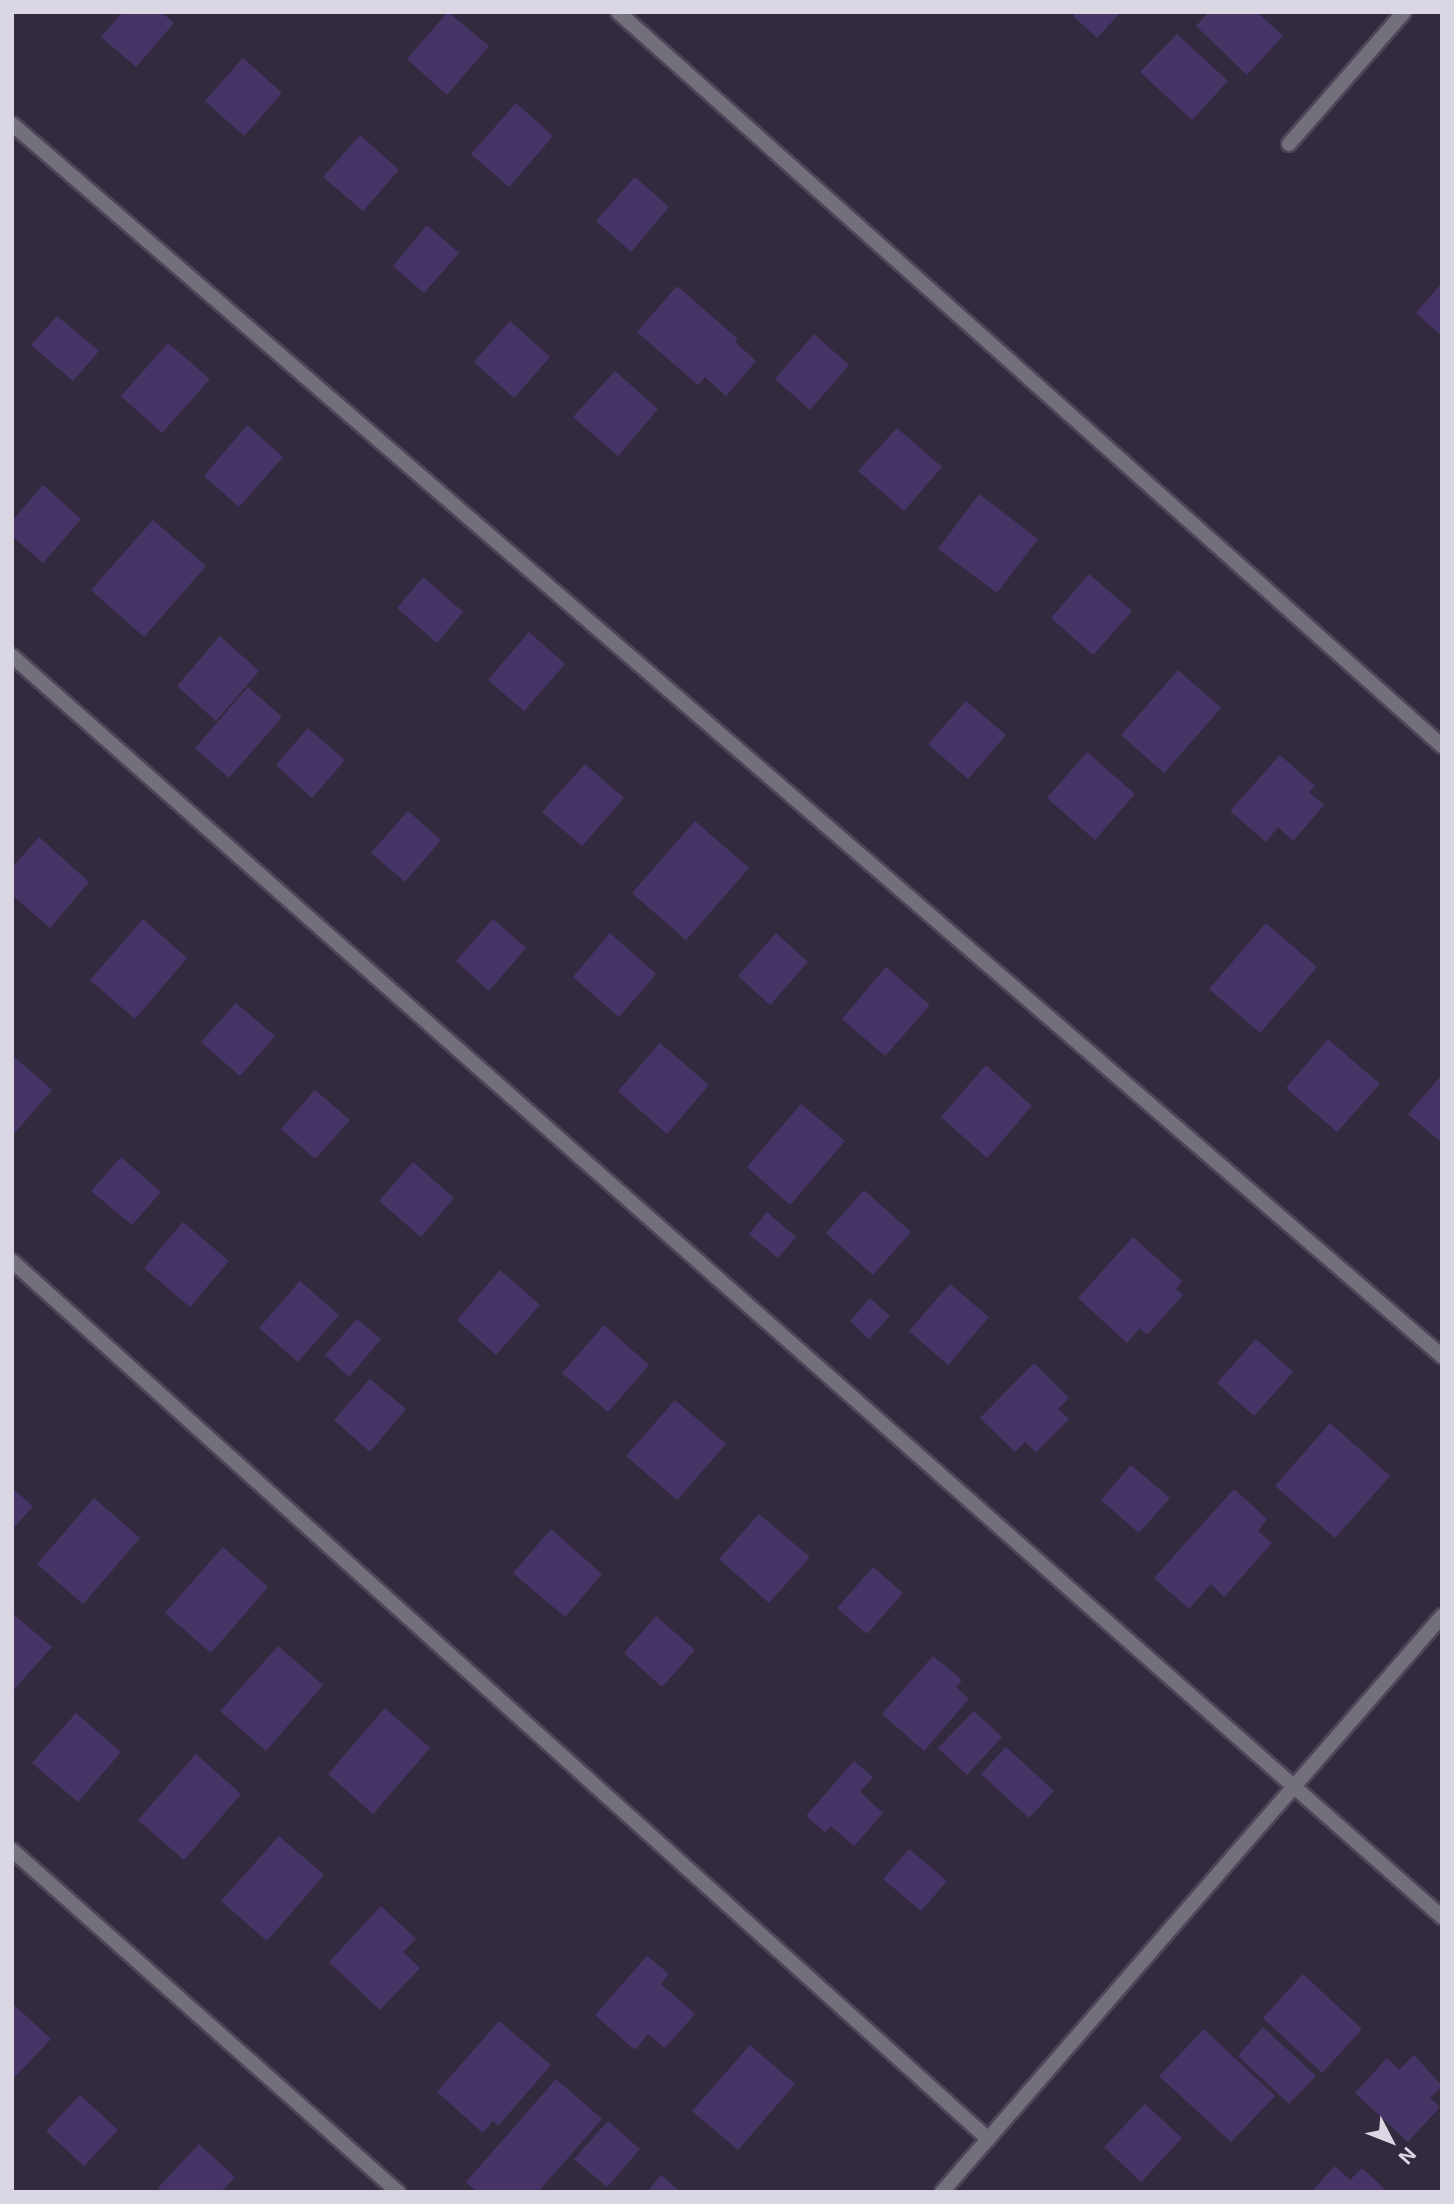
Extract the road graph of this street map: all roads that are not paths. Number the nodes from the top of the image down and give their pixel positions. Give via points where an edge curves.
1 (618, 12) edge
2 (1404, 12) edge
3 (12, 124) edge
4 (1289, 144) dead end
5 (12, 656) edge
6 (1442, 746) edge
7 (12, 1261) edge
8 (1442, 1356) edge
9 (1442, 1616) edge
10 (1295, 1784) junction
11 (12, 1850) edge
12 (1442, 1917) edge
13 (988, 2139) junction
14 (398, 2192) edge
15 (943, 2192) edge

1 - 6 street
2 - 4 street
3 - 8 street
5 - 10 street
7 - 13 street
9 - 10 street
10 - 12 street
10 - 13 street
11 - 14 street
13 - 15 street

